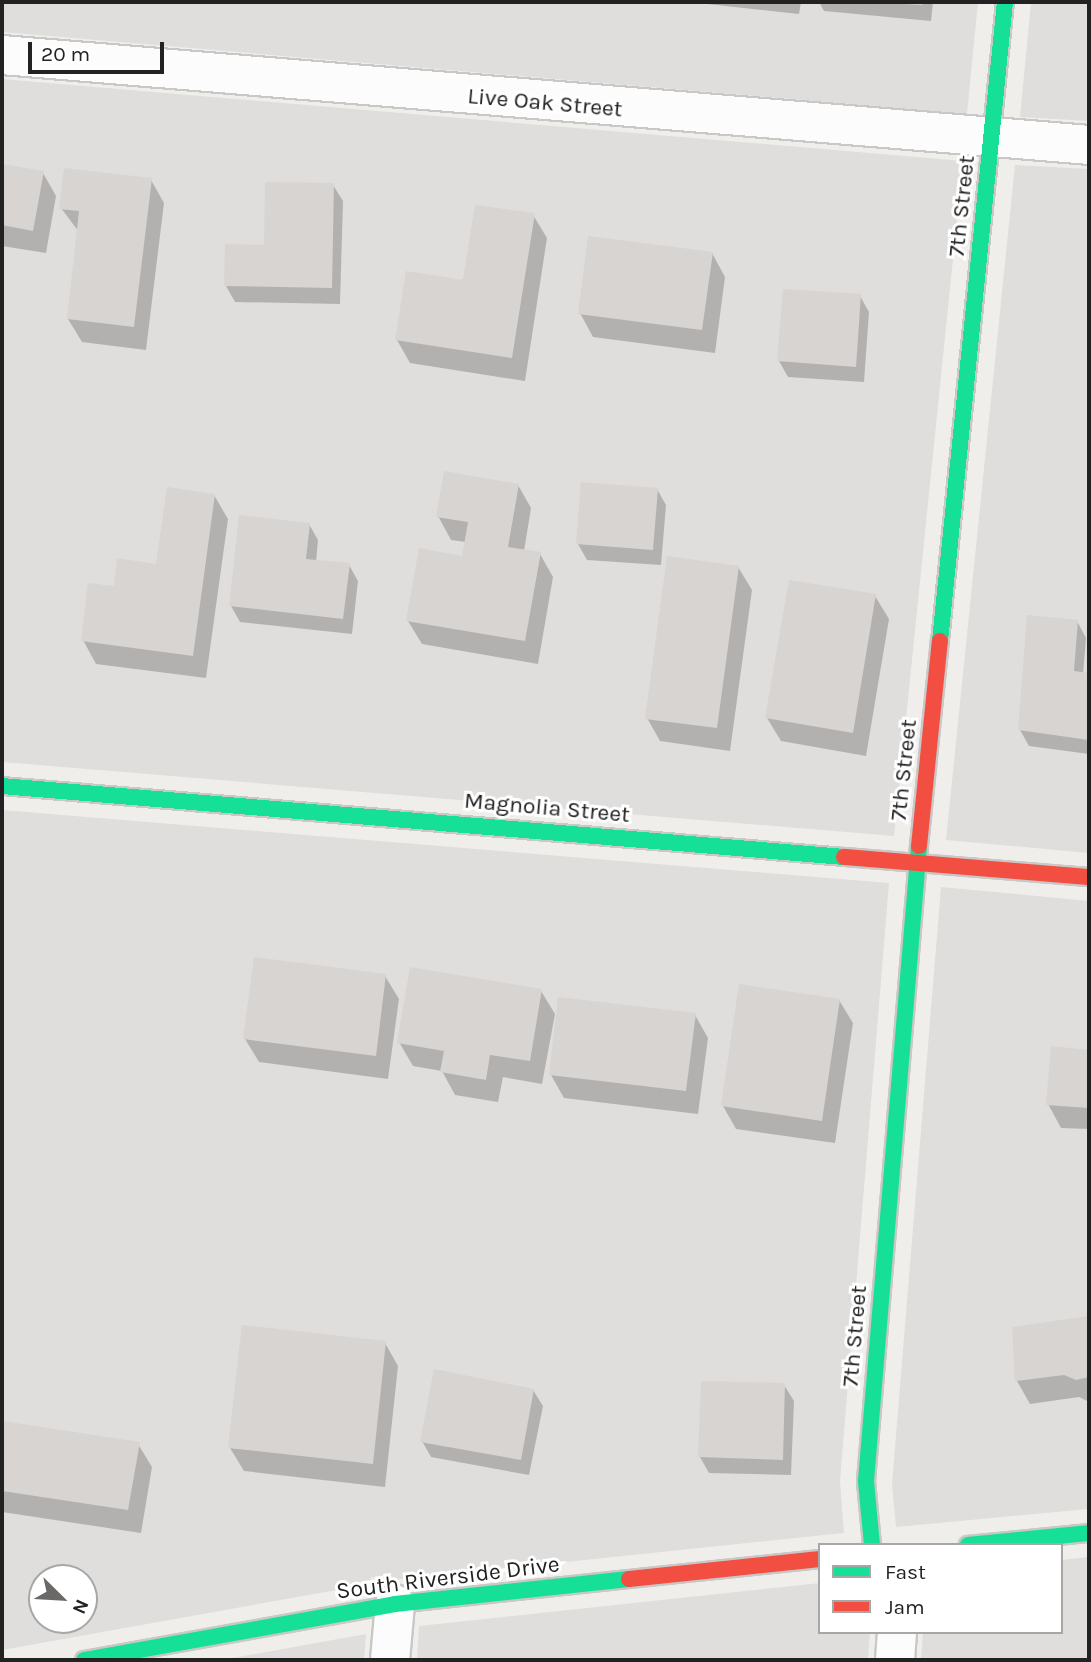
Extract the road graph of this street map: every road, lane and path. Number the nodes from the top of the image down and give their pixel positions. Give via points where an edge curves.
1 (1004, 2) edge
2 (2, 55) edge
3 (991, 140) junction
4 (1089, 145) edge
5 (2, 786) edge
6 (917, 862) junction
7 (1089, 877) edge
8 (1089, 1533) edge
9 (872, 1543) edge
10 (988, 1543) edge
11 (818, 1559) edge
12 (395, 1604) junction
13 (897, 1634) edge
14 (84, 1660) edge
15 (390, 1660) edge
16 (895, 1660) edge

1 - 3 street, 7th Street
2 - 3 street, Live Oak Street
3 - 4 street, Live Oak Street
3 - 6 street, 7th Street
5 - 6 street, Magnolia Street
6 - 7 street, Magnolia Street
6 - 9 street, 7th Street via 866,1481
8 - 10 street
11 - 12 street, South Riverside Drive
12 - 14 street, South Riverside Drive
12 - 15 street
13 - 16 street

